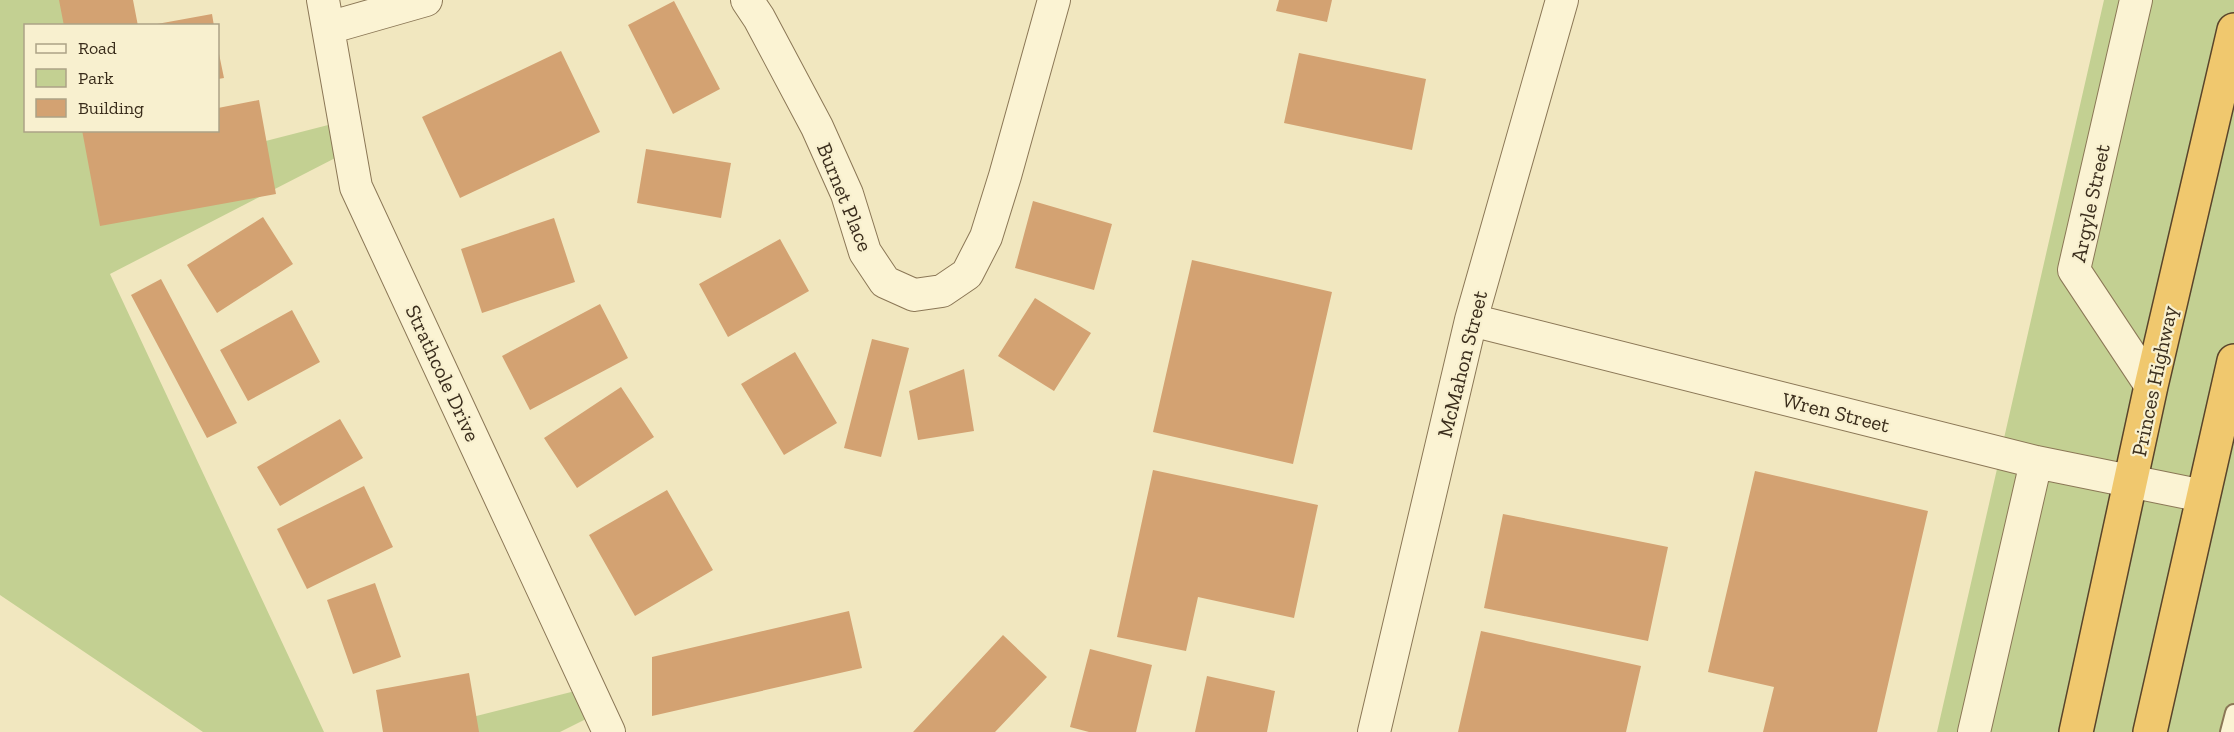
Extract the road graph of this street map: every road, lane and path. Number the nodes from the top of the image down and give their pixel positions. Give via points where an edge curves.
1 (426, 0) edge
2 (747, 0) edge
3 (1054, 0) edge
4 (1562, 0) edge
5 (2136, 0) edge
6 (326, 14) edge
7 (2234, 30) edge
8 (1471, 320) junction
9 (2234, 361) edge
10 (2151, 386) junction
11 (2036, 462) junction
12 (2132, 482) junction
13 (2203, 496) junction
14 (2234, 713) edge
15 (609, 732) edge
16 (1374, 732) edge
17 (1974, 732) edge
18 (2076, 732) edge
19 (2150, 732) edge
20 (2229, 732) edge

1 - 6 street
2 - 3 street, Burnet Place via 817,127 847,194 865,252 885,282 914,294 942,291 967,274 986,237
4 - 8 street, McMahon Street
5 - 10 street, Argyle Street via 2074,270
6 - 15 street, Strathcole Drive via 356,187
7 - 10 highway, Princes Highway
8 - 11 street, Wren Street
8 - 16 street, McMahon Street
9 - 13 highway
10 - 12 highway, Princes Highway
11 - 12 street, Wren Street
11 - 17 street
12 - 13 street, Wren Street
12 - 18 highway, Princes Highway
13 - 19 highway
14 - 20 lane

